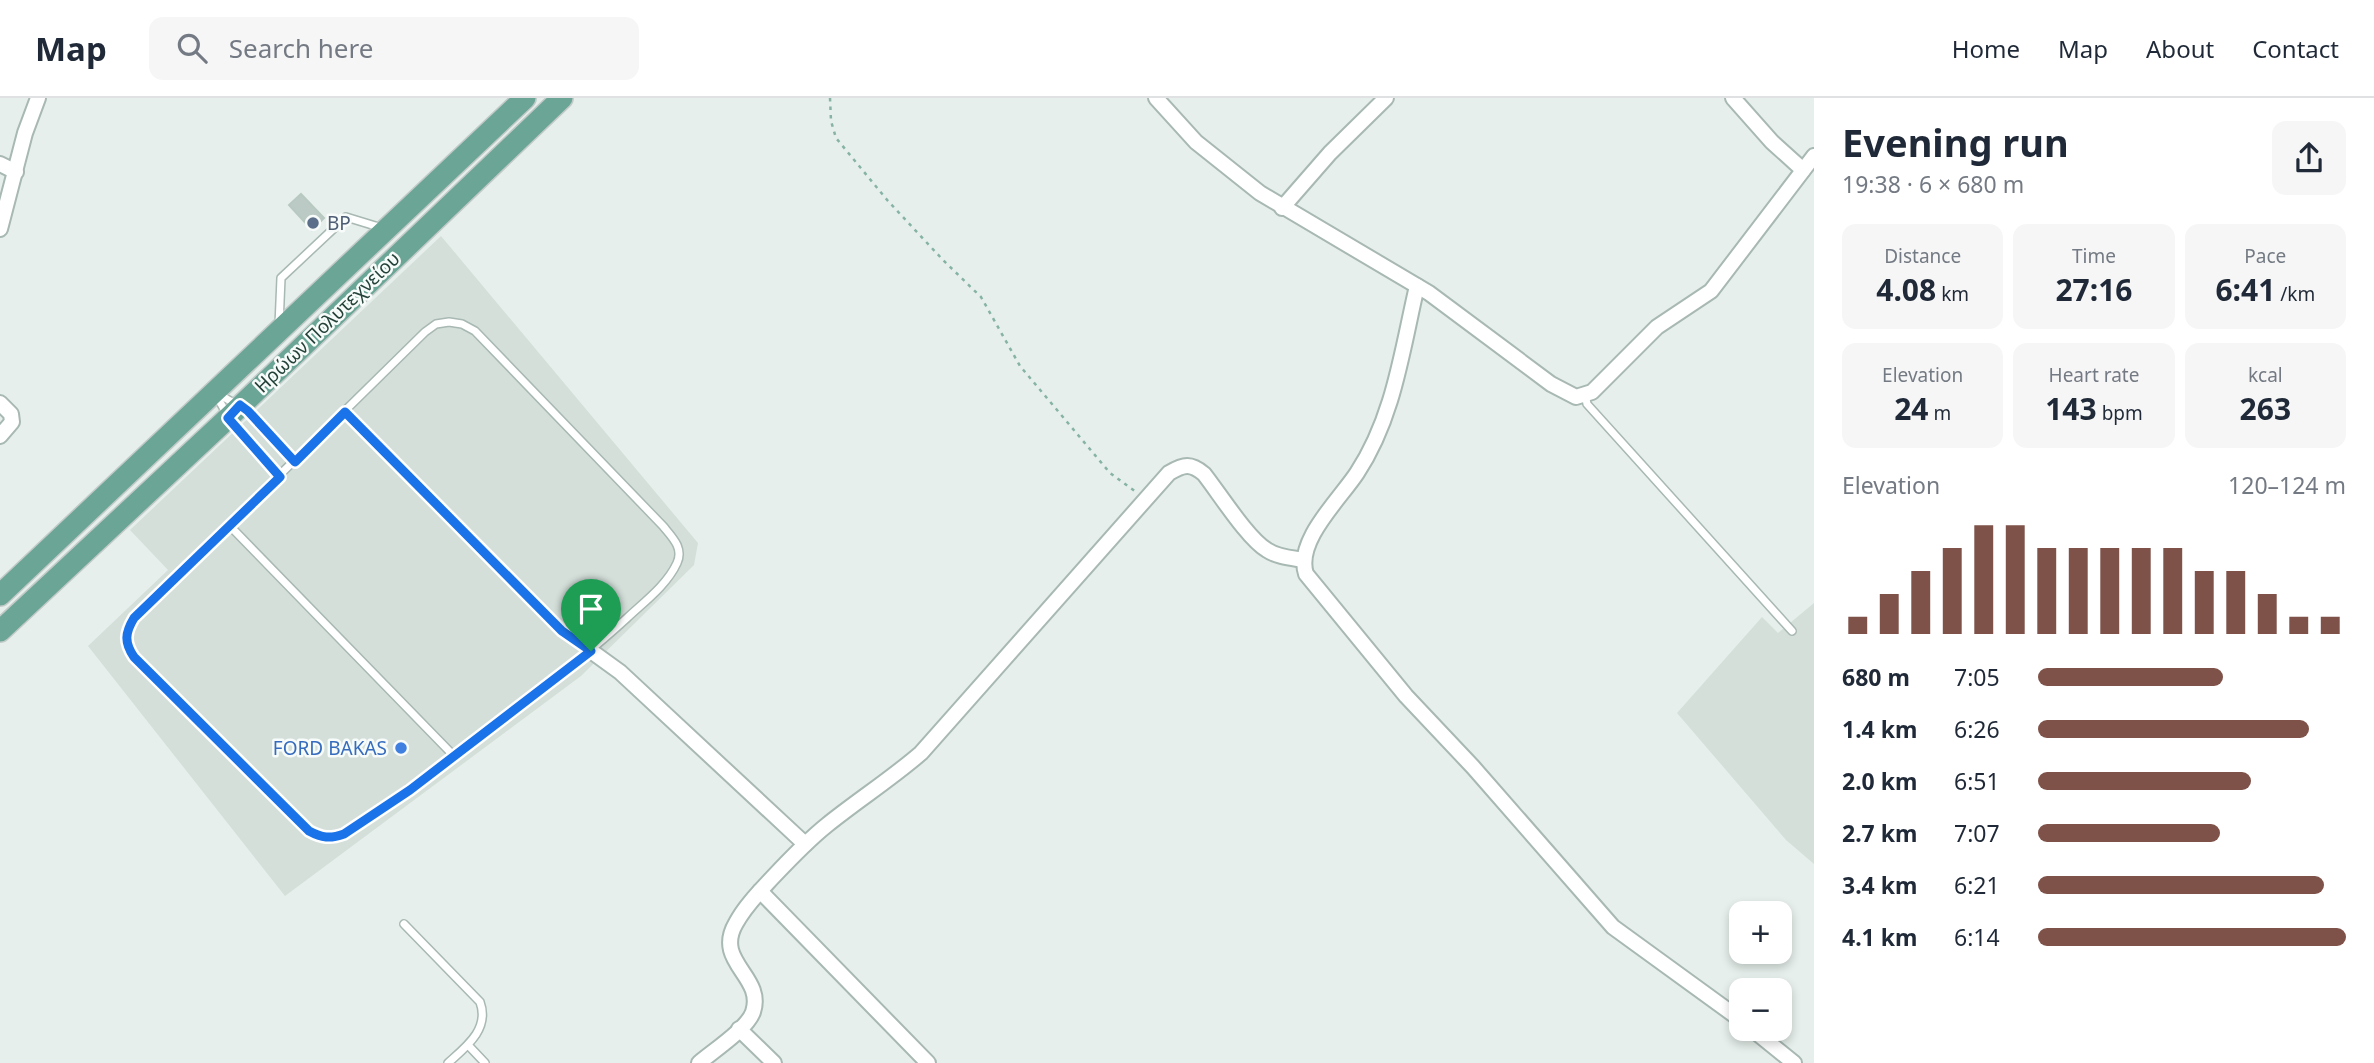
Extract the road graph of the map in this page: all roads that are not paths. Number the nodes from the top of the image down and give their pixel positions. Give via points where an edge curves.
1 (38, 98) edge
2 (525, 98) edge
3 (562, 98) edge
4 (1156, 98) edge
5 (1386, 98) edge
6 (1733, 98) edge
7 (1814, 156) edge
8 (0, 164) edge
9 (1803, 170) junction
10 (16, 172) junction
11 (1282, 208) junction
12 (0, 229) edge
13 (386, 229) junction
14 (1417, 286) junction
15 (279, 330) junction
16 (214, 392) junction
17 (1585, 394) junction
18 (0, 403) edge
19 (234, 411) junction
20 (345, 412) junction
21 (0, 436) edge
22 (295, 462) junction
23 (280, 477) junction
24 (230, 526) junction
25 (1304, 560) junction
26 (0, 595) edge
27 (0, 631) edge
28 (1792, 631) dead end
29 (591, 651) junction
30 (454, 756) junction
31 (805, 844) junction
32 (760, 891) junction
33 (404, 924) dead end
34 (1729, 1011) edge
35 (739, 1029) junction
36 (1767, 1041) edge
37 (468, 1045) junction
38 (448, 1063) edge
39 (485, 1063) edge
40 (699, 1063) edge
41 (774, 1063) edge
42 (929, 1063) edge
43 (1794, 1063) edge

1 - 10 street
2 - 13 main road, Ηρώων Πολυτεχνείου
3 - 19 main road, Ηρώων Πολυτεχνείου
4 - 11 street via 1196,142
5 - 11 street
6 - 9 street
7 - 9 street
8 - 10 street
9 - 17 street via 1712,290 1657,327
10 - 12 street
11 - 14 street
13 - 15 main road, Ηρώων Πολυτεχνείου
13 - 15 lane via 346,217 281,278
14 - 17 street via 1552,384 1576,397
14 - 25 street via 1380,432 1313,534
15 - 16 main road, Ηρώων Πολυτεχνείου
16 - 19 lane
16 - 19 lane
16 - 26 main road, Ηρώων Πολυτεχνείου
17 - 28 lane via 1587,404
18 - 21 street via 12,422
19 - 22 lane via 248,411
19 - 23 lane
19 - 27 main road, Ηρώων Πολυτεχνείου
20 - 22 lane
20 - 29 lane via 562,631
20 - 29 lane via 436,324 449,321 475,331 678,546 677,562 664,582
22 - 23 lane
23 - 24 lane
24 - 30 lane
24 - 30 lane via 134,618 126,631 126,645 134,657 320,837 344,834
25 - 31 street via 1267,551 1204,474 1194,466 1182,465 1169,473 920,753
25 - 34 street via 1311,581 1406,696 1613,926
29 - 30 lane
29 - 31 street via 620,672
31 - 32 street
32 - 35 street via 735,924 728,942 754,993 753,1012
32 - 42 street
33 - 37 lane via 480,1002 480,1030
35 - 40 street
35 - 41 street
36 - 43 street
37 - 38 lane
37 - 39 lane

